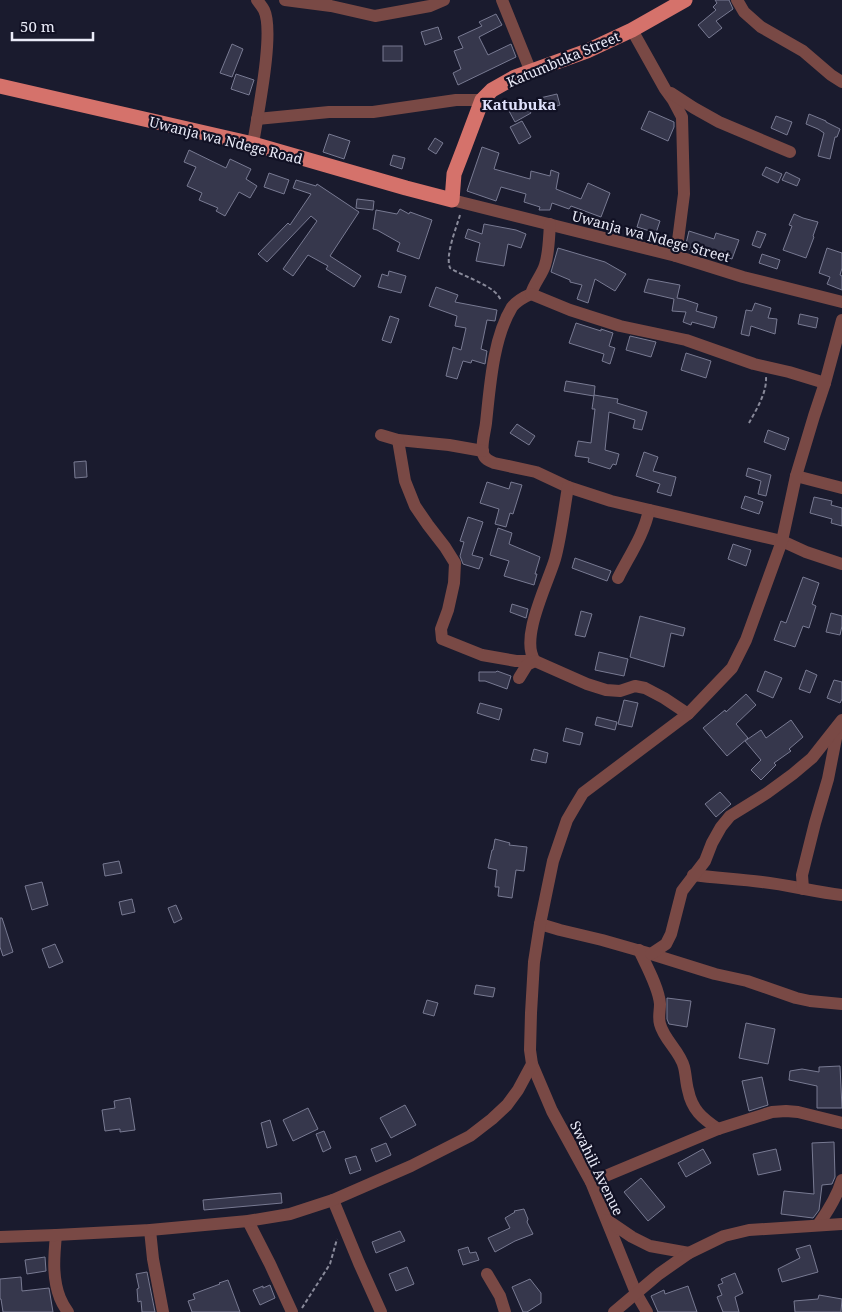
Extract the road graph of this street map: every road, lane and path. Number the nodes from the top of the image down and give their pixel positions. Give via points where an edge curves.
1 (257, 0) edge
2 (285, 0) edge
3 (444, 0) edge
4 (502, 0) edge
5 (685, 0) edge
6 (737, 0) edge
7 (632, 30) junction
8 (531, 72) junction
9 (842, 82) edge
10 (0, 86) edge
11 (665, 89) junction
12 (482, 100) junction
13 (257, 119) junction
14 (253, 144) junction
15 (790, 152) dead end
16 (458, 201) junction
17 (550, 224) junction
18 (676, 256) junction
19 (531, 294) junction
20 (842, 302) edge
21 (842, 320) edge
22 (504, 324) junction
23 (766, 368) junction
24 (825, 383) junction
25 (749, 423) dead end
26 (381, 435) dead end
27 (398, 440) junction
28 (483, 451) junction
29 (796, 476) junction
30 (568, 487) junction
31 (842, 488) edge
32 (649, 510) junction
33 (782, 541) junction
34 (842, 564) edge
35 (618, 578) dead end
36 (535, 661) junction
37 (519, 678) dead end
38 (688, 714) junction
39 (840, 723) edge
40 (693, 875) junction
41 (803, 888) junction
42 (842, 895) edge
43 (540, 924) junction
44 (645, 952) junction
45 (842, 1004) edge
46 (532, 1064) junction
47 (842, 1123) edge
48 (718, 1129) junction
49 (842, 1180) edge
50 (591, 1182) junction
51 (333, 1200) junction
52 (341, 1220) junction
53 (608, 1220) junction
54 (248, 1221) junction
55 (842, 1224) edge
56 (818, 1225) junction
57 (150, 1230) junction
58 (56, 1235) junction
59 (0, 1237) edge
60 (689, 1253) junction
61 (487, 1274) dead end
62 (636, 1293) junction
63 (68, 1312) edge
64 (163, 1312) edge
65 (292, 1312) edge
66 (300, 1312) edge
67 (381, 1312) edge
68 (505, 1312) edge
69 (614, 1312) edge
70 (647, 1312) edge

1 - 13 street via 264,10 267,24 267,50
2 - 3 street via 375,16 430,6
4 - 8 street
5 - 7 main road, Katumbuka Street
6 - 9 street via 744,12 761,27 803,51
7 - 8 main road, Katumbuka Street
7 - 11 street
8 - 12 main road, Katumbuka Street via 492,90
10 - 14 main road, Uwanja wa Ndege Road
11 - 15 street via 719,122
11 - 18 street via 682,117 684,194
12 - 13 street via 456,100 373,112
12 - 16 main road via 454,174
13 - 14 street
14 - 16 main road, Uwanja wa Ndege Road
16 - 17 street, Uwanja wa Ndege Street
16 - 22 path via 450,268 499,295
17 - 18 street, Uwanja wa Ndege Street
17 - 19 street via 546,263
18 - 20 street, Uwanja wa Ndege Street
19 - 22 street via 513,305
19 - 23 street via 578,313 686,340
21 - 24 street
22 - 28 street via 490,391
23 - 24 street
23 - 25 path via 763,393
24 - 29 street
26 - 27 street
27 - 28 street
27 - 36 street via 405,481 415,506 455,563 454,583 441,629 442,639 482,655 516,662
28 - 30 street via 494,463 536,472
29 - 31 street
29 - 33 street
30 - 32 street
30 - 36 street via 555,558 531,633 530,651
32 - 33 street
32 - 35 street via 639,540
33 - 34 street
33 - 38 street via 746,640 732,668
36 - 37 street
36 - 38 street via 606,690 620,691 635,686 645,688
38 - 43 street via 578,800 567,820 553,861
39 - 40 street via 812,758 767,793 730,816 720,828 705,861
39 - 41 street via 802,875
40 - 41 street
40 - 44 street via 682,891 666,944
41 - 42 street
43 - 44 street
43 - 46 street via 531,1013
44 - 45 street via 796,998
44 - 48 street via 660,1004 662,1031 680,1056 694,1107 702,1118
46 - 50 street, Swahili Avenue via 552,1111
46 - 51 street via 506,1105 470,1136
47 - 48 street via 786,1110
48 - 50 street
49 - 56 street via 839,1191
50 - 53 street, Swahili Avenue
51 - 52 street
51 - 54 street via 290,1214
52 - 66 path via 333,1258
52 - 67 street
53 - 60 street via 650,1246
53 - 62 street, Swahili Avenue
54 - 57 street
54 - 65 street
55 - 56 street
56 - 60 street via 749,1230 724,1236
57 - 58 street
57 - 64 street
58 - 59 street
58 - 63 street via 56,1280 60,1298
60 - 62 street
61 - 68 street
62 - 69 street
62 - 70 street, Swahili Avenue

